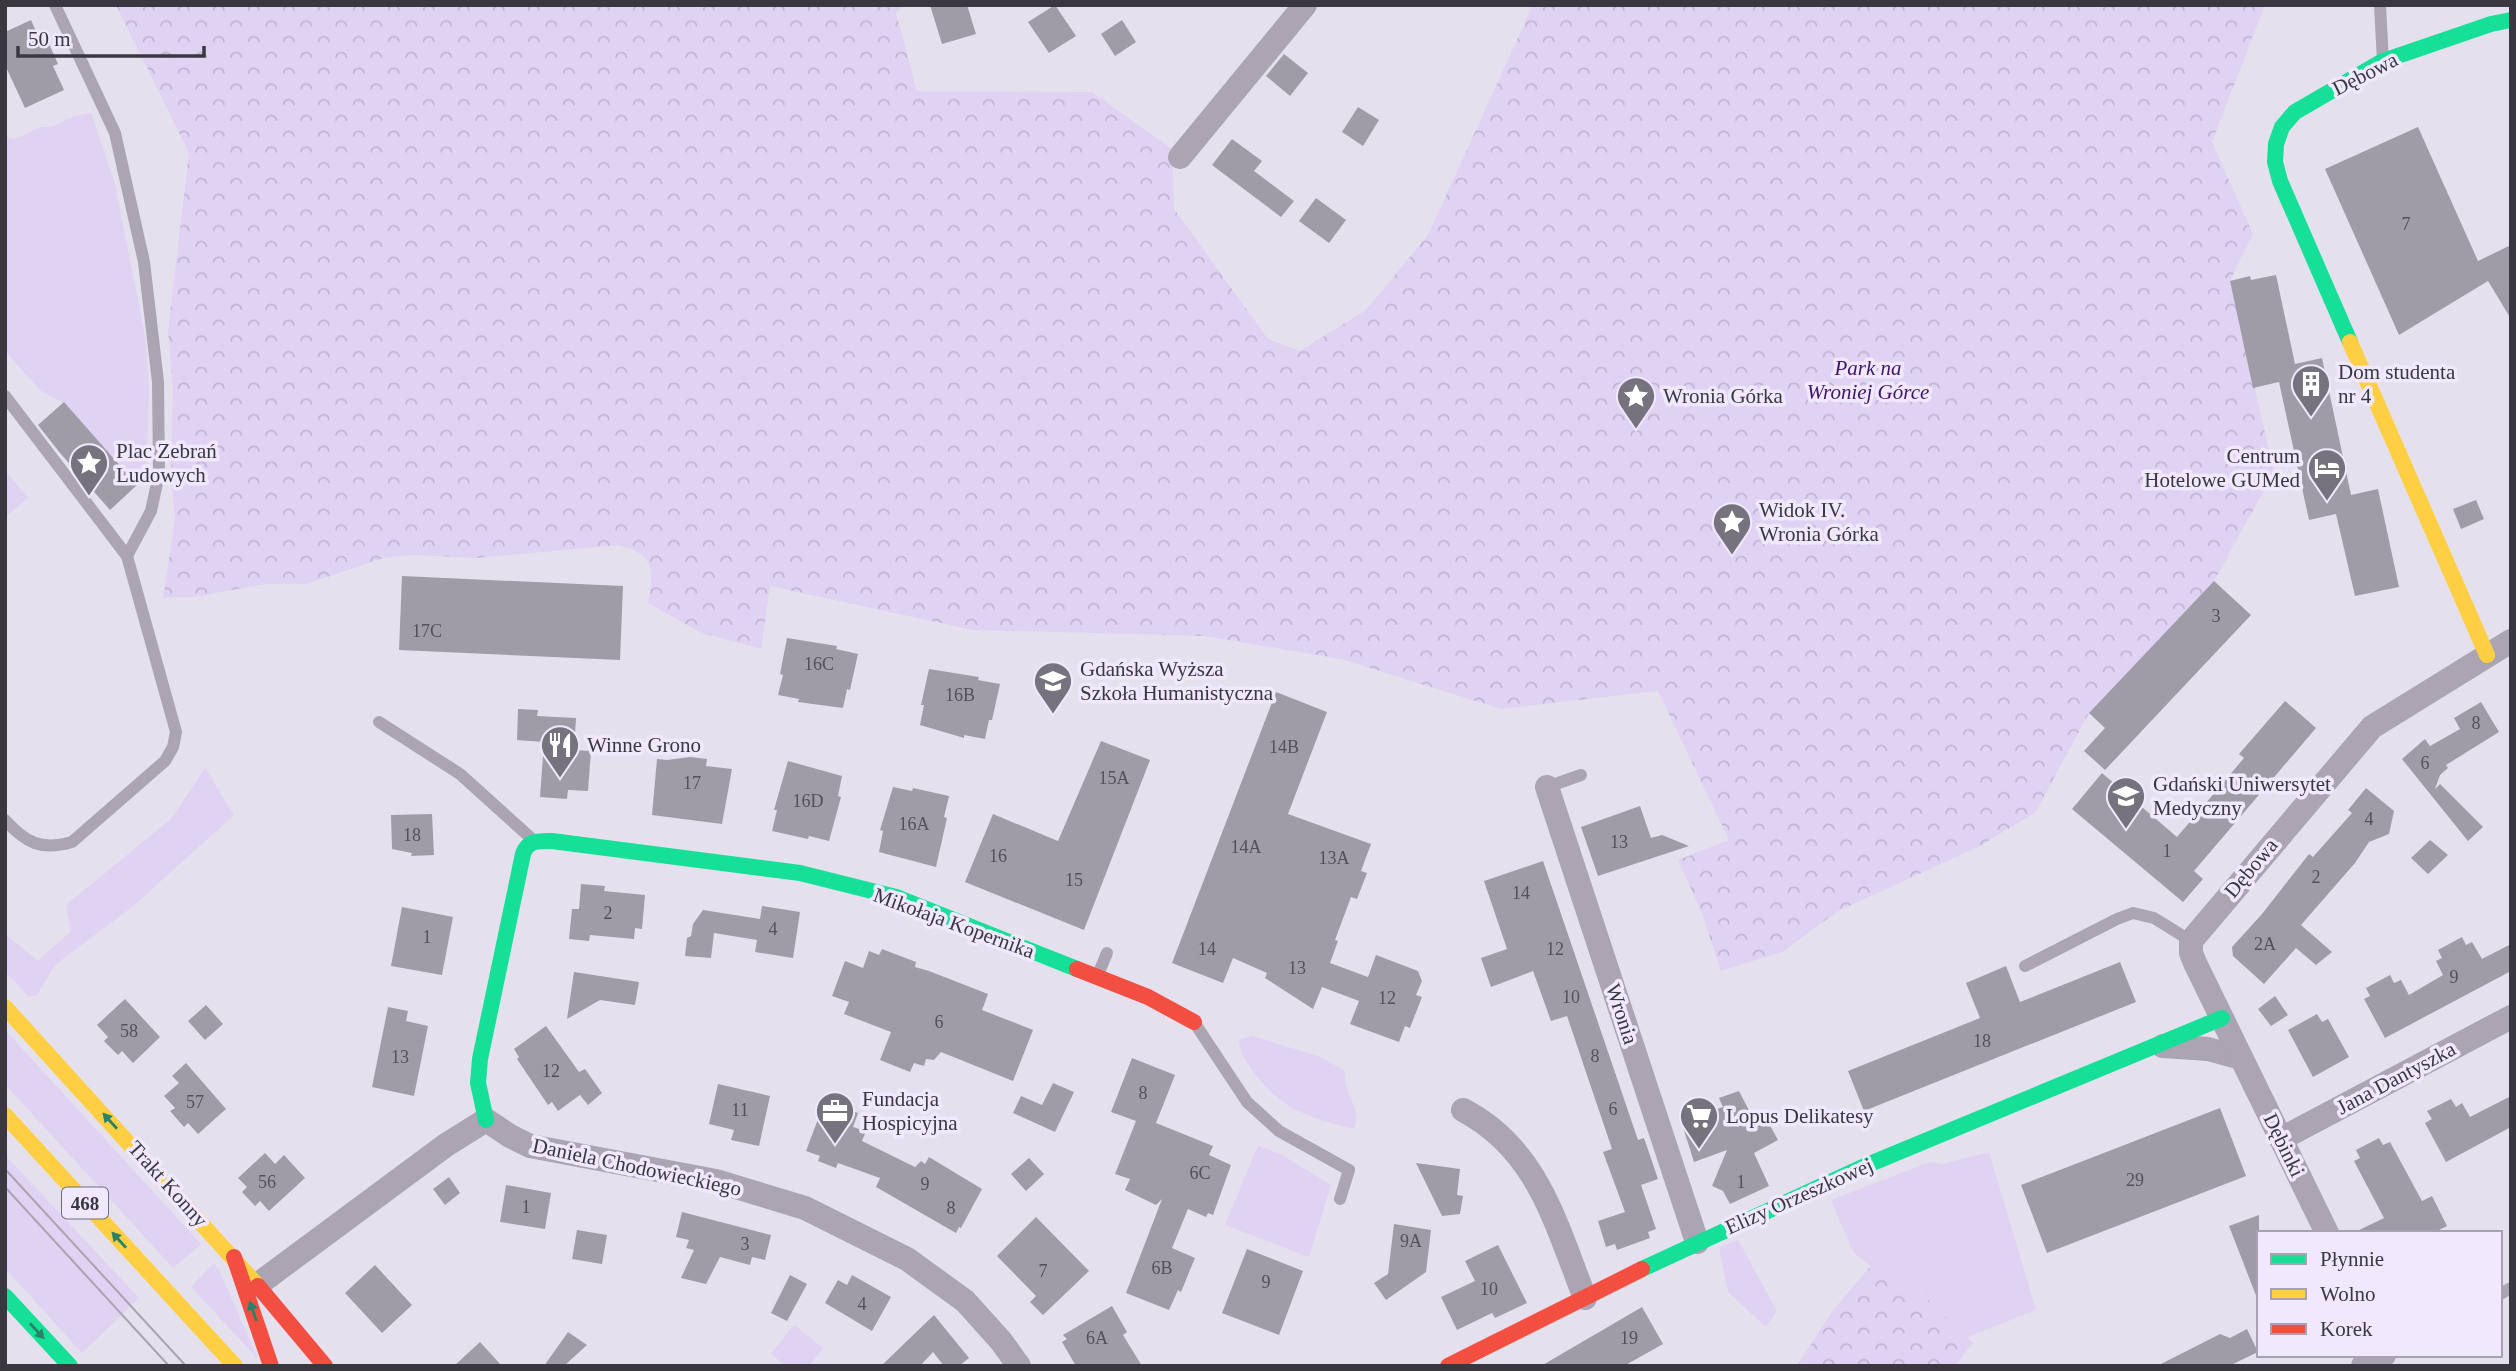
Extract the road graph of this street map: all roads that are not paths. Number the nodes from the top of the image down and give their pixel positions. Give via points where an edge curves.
1 (55, 5) edge
2 (1305, 5) edge
3 (2380, 5) edge
4 (2511, 20) edge
5 (2383, 61) junction
6 (1180, 157) dead end
7 (5, 396) edge
8 (127, 556) junction
9 (2511, 641) edge
10 (2487, 655) junction
11 (379, 722) dead end
12 (1581, 775) dead end
13 (1547, 787) joint
14 (5, 820) edge
15 (534, 841) junction
16 (2191, 941) junction
17 (1107, 953) dead end
18 (2025, 966) dead end
19 (1097, 977) junction
20 (5, 1007) edge
21 (2511, 1017) edge
22 (2221, 1018) junction
23 (1194, 1022) joint
24 (2159, 1046) junction
25 (2241, 1058) junction
26 (1463, 1110) dead end
27 (5, 1115) edge
28 (486, 1120) junction
29 (2281, 1139) junction
30 (1340, 1199) dead end
31 (2326, 1231) edge
32 (1697, 1242) junction
33 (234, 1257) junction
34 (257, 1284) junction
35 (5, 1296) edge
36 (1585, 1298) junction
37 (2382, 1357) edge
38 (70, 1366) edge
39 (235, 1366) edge
40 (271, 1366) edge
41 (325, 1366) edge
42 (1019, 1366) edge
43 (1448, 1366) edge
44 (2363, 1366) edge

1 - 8 lane via 116,133 144,262 158,382 159,474 151,511
2 - 6 street
3 - 5 lane
4 - 5 street, Dębowa
5 - 10 street, Dębowa via 2286,119 2275,143 2275,167
7 - 8 lane
8 - 14 lane via 176,732 173,747 165,761 72,842 38,845 19,835
9 - 10 street, Dębowa
10 - 16 street, Dębowa via 2372,727
11 - 15 lane via 460,774
12 - 13 lane
13 - 32 street, Wronia
15 - 19 street, Mikołaja Kopernika via 800,873 896,897
15 - 28 street via 523,853 480,1059 478,1083
16 - 18 lane via 2154,918 2133,914
16 - 22 street via 2190,953
17 - 19 lane
19 - 23 street, Mikołaja Kopernika
33 -> 20 street, Trakt Konny
21 - 29 street, Jana Dantyszka
22 - 24 street, Elizy Orzeszkowej
22 - 25 street
23 - 30 lane, Mikołaja Kopernika via 1255,1109 1279,1131 1349,1170
24 - 25 street, Elizy Orzeszkowej via 2208,1049
24 - 32 street, Elizy Orzeszkowej via 1865,1166
25 - 29 street, Dębinki
26 - 36 street via 1483,1120 1526,1164 1542,1190
39 -> 27 street, 468
28 - 34 street
28 - 42 street, Daniela Chodowieckiego via 530,1146 716,1181 805,1208 907,1259 965,1301
29 - 31 street, Dębinki
32 - 36 street, Elizy Orzeszkowej
33 - 34 street, Trakt Konny
40 -> 33 street
34 - 41 street, Trakt Konny
35 -> 38 street
36 - 43 street, Elizy Orzeszkowej
37 - 44 street

